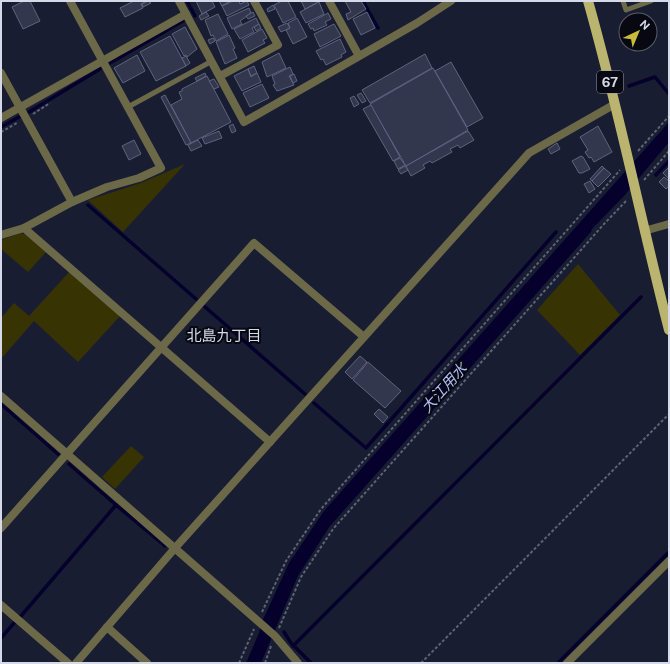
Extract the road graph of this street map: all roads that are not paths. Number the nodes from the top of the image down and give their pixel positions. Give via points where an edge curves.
1 (70, 1) edge
2 (179, 1) edge
3 (254, 1) edge
4 (329, 1) edge
5 (451, 1) edge
6 (588, 1) edge
7 (623, 1) edge
8 (651, 1) edge
9 (186, 14) junction
10 (359, 56) junction
11 (102, 60) junction
12 (212, 61) junction
13 (1, 73) edge
14 (220, 76) junction
15 (615, 104) junction
16 (20, 107) junction
17 (128, 107) junction
18 (1, 118) edge
19 (72, 202) junction
20 (669, 224) edge
21 (24, 228) junction
22 (644, 231) junction
23 (1, 235) edge
24 (669, 330) edge
25 (364, 337) junction
26 (161, 347) junction
27 (1, 396) edge
28 (270, 442) junction
29 (67, 454) junction
30 (1, 528) edge
31 (175, 548) junction
32 (669, 561) edge
33 (1, 605) edge
34 (107, 627) junction
35 (68, 663) edge
36 (76, 663) edge
37 (147, 663) edge
38 (298, 663) edge
39 (567, 663) edge

1 - 11 street
2 - 9 street
3 - 14 street via 278,45
4 - 10 street
5 - 10 street
6 - 15 main road, 67
7 - 8 lane via 626,10
9 - 11 street
9 - 12 street
10 - 14 street via 244,122
11 - 16 street
11 - 17 street
12 - 14 street
12 - 17 lane
13 - 16 street
15 - 22 main road, 67
15 - 25 street via 529,153
16 - 18 street
16 - 19 street
17 - 19 street via 161,168
19 - 21 street
20 - 22 street
21 - 23 street
21 - 26 street
22 - 24 main road, 67
25 - 26 street via 254,243
25 - 28 street
26 - 28 street
26 - 29 street
27 - 29 street
28 - 31 street
29 - 30 street
29 - 31 street
31 - 34 street
31 - 38 street via 275,636
32 - 39 street
33 - 35 street
34 - 36 street
34 - 37 street

